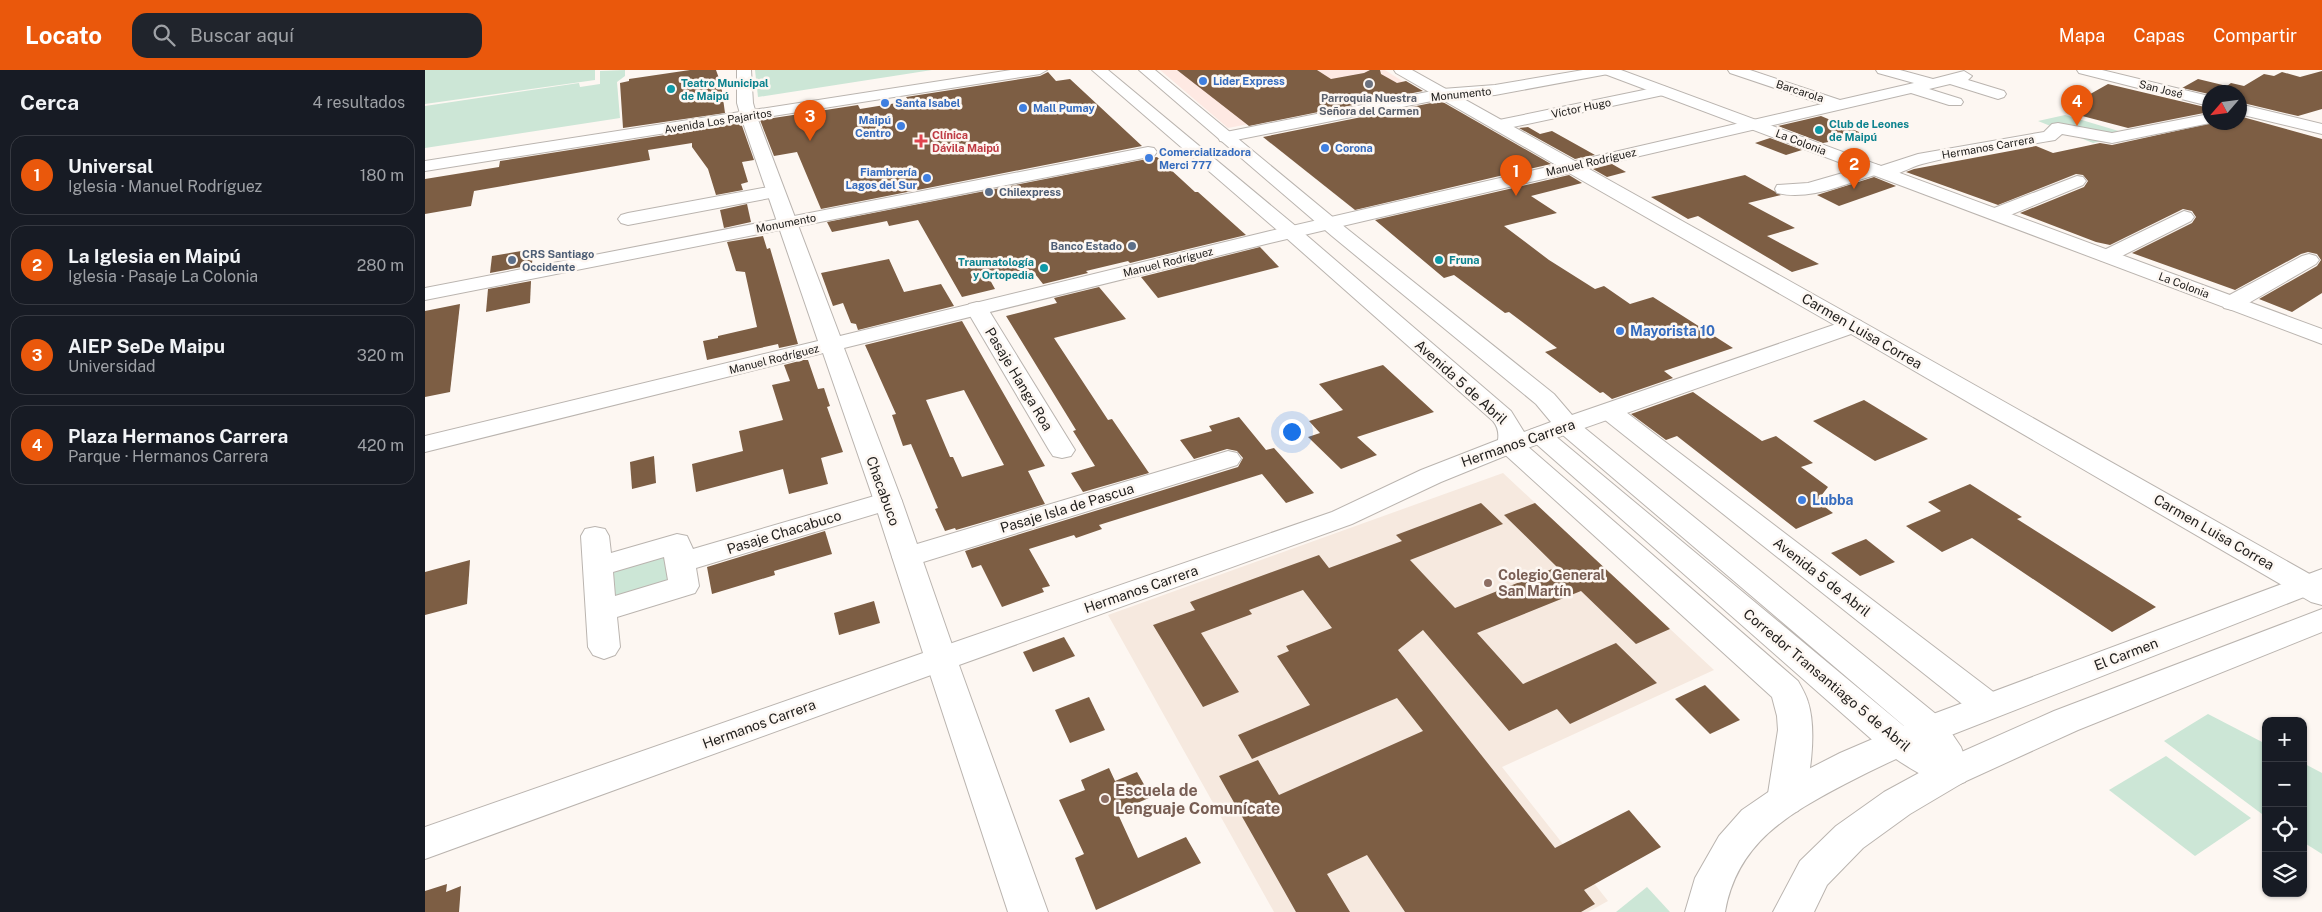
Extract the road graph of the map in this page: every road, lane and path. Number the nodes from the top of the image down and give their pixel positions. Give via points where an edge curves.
1 (743, 70) edge
2 (959, 70) edge
3 (1040, 70) edge
4 (1099, 70) edge
5 (1146, 70) edge
6 (1401, 70) edge
7 (1607, 70) edge
8 (1735, 70) edge
9 (1785, 70) edge
10 (1883, 70) edge
11 (2084, 70) edge
12 (1759, 78) junction
13 (1932, 83) junction
14 (1912, 88) junction
15 (1663, 91) junction
16 (1443, 94) junction
17 (1998, 94) dead end
18 (2202, 99) edge
19 (1955, 102) dead end
20 (1840, 105) junction
21 (747, 110) junction
22 (2247, 112) edge
23 (2202, 120) edge
24 (1754, 124) junction
25 (1499, 125) junction
26 (2322, 129) edge
27 (1226, 137) junction
28 (1148, 152) dead end
29 (425, 154) edge
30 (425, 166) edge
31 (1571, 167) junction
32 (1878, 171) junction
33 (2077, 181) dead end
34 (1784, 189) dead end
35 (774, 192) junction
36 (687, 208) junction
37 (1996, 214) junction
38 (2184, 217) dead end
39 (628, 219) dead end
40 (786, 223) junction
41 (1329, 223) junction
42 (1291, 232) junction
43 (695, 241) junction
44 (2107, 256) junction
45 (2309, 260) dead end
46 (425, 294) edge
47 (2232, 303) junction
48 (977, 309) junction
49 (1853, 326) junction
50 (2322, 336) edge
51 (830, 345) junction
52 (1609, 411) junction
53 (1567, 426) junction
54 (1539, 435) junction
55 (425, 444) edge
56 (1510, 445) junction
57 (1062, 450) dead end
58 (1227, 459) dead end
59 (888, 501) junction
60 (595, 536) dead end
61 (907, 557) junction
62 (680, 563) junction
63 (597, 566) junction
64 (2317, 586) edge
65 (601, 612) junction
66 (2322, 620) edge
67 (604, 647) dead end
68 (941, 659) junction
69 (1988, 706) junction
70 (1914, 735) junction
71 (1952, 772) junction
72 (1785, 800) junction
73 (425, 843) edge
74 (1028, 912) edge
75 (1705, 912) edge
76 (1793, 912) edge

1 - 21 street, Chacabuco
2 - 21 street, Avenida Los Pajaritos
3 - 21 street, Avenida Los Pajaritos
4 - 42 street, Avenida 5 de Abril
5 - 27 street
6 - 16 street, Carmen Luisa Correa
7 - 15 street, La Colonia
7 - 16 street, Monumento via 1495,90
8 - 12 street, Barcarola
9 - 12 street, Barcarola
10 - 13 street
11 - 18 street, San José
12 - 20 street, Barcarola
13 - 14 street, Manuel Rodríguez
13 - 17 street, Manuel Rodríguez via 1957,77
14 - 19 street
14 - 20 street, Manuel Rodríguez
15 - 24 street, La Colonia
15 - 25 street, Víctor Hugo
16 - 25 street, Carmen Luisa Correa
16 - 27 street, Monumento
20 - 24 street, Manuel Rodríguez
21 - 29 street, Avenida Los Pajaritos
21 - 30 street, Avenida Los Pajaritos
21 - 35 street, Chacabuco
22 - 26 street
23 - 32 street, Hermanos Carrera via 2112,138 2058,128 2049,136 1918,159
24 - 31 street, Manuel Rodríguez
24 - 32 street, La Colonia
25 - 31 street, Carmen Luisa Correa
27 - 41 street
28 - 40 street, Monumento
31 - 41 street, Manuel Rodríguez
31 - 49 street, Carmen Luisa Correa
32 - 34 street via 1809,189
32 - 37 street, La Colonia
33 - 37 street
35 - 36 street
35 - 40 street, Chacabuco
36 - 39 street
36 - 43 street
37 - 44 street, La Colonia
38 - 44 street
40 - 43 street, Monumento
40 - 51 street, Chacabuco
41 - 42 street, Manuel Rodríguez
41 - 53 street via 1545,399
42 - 48 street, Manuel Rodríguez
42 - 56 street, Avenida 5 de Abril via 1503,416 1513,434
43 - 46 street, Monumento
44 - 47 street, La Colonia
45 - 47 street
47 - 50 street, La Colonia
48 - 51 street, Manuel Rodríguez
48 - 57 street, Pasaje Hanga Roa
49 - 52 street, Hermanos Carrera
49 - 64 street, Carmen Luisa Correa
51 - 55 street, Manuel Rodríguez
51 - 59 street, Chacabuco
52 - 53 street, Hermanos Carrera
52 - 69 street, Avenida 5 de Abril
53 - 54 street, Hermanos Carrera
53 - 70 street, Corredor Transantiago 5 de Abril
54 - 56 street, Hermanos Carrera
54 - 70 street, Corredor Transantiago 5 de Abril
56 - 68 street, Hermanos Carrera via 1431,476 1342,518
56 - 72 street, Avenida 5 de Abril via 1786,690 1796,722
58 - 61 street, Pasaje Isla de Pascua
59 - 61 street, Chacabuco
59 - 62 street, Pasaje Chacabuco
60 - 63 street
61 - 68 street, Chacabuco
62 - 63 street via 677,543
62 - 65 street via 684,586
63 - 65 street
64 - 69 street, El Carmen
65 - 67 street
66 - 71 street via 2052,726
68 - 73 street, Hermanos Carrera
68 - 74 street, Chacabuco
69 - 70 street, El Carmen
70 - 71 street, Corredor Transantiago 5 de Abril via 1919,756
70 - 72 street, El Carmen via 1850,764
71 - 76 street via 1897,804 1831,853 1805,882
72 - 75 street, El Carmen via 1747,828 1731,848 1719,868

